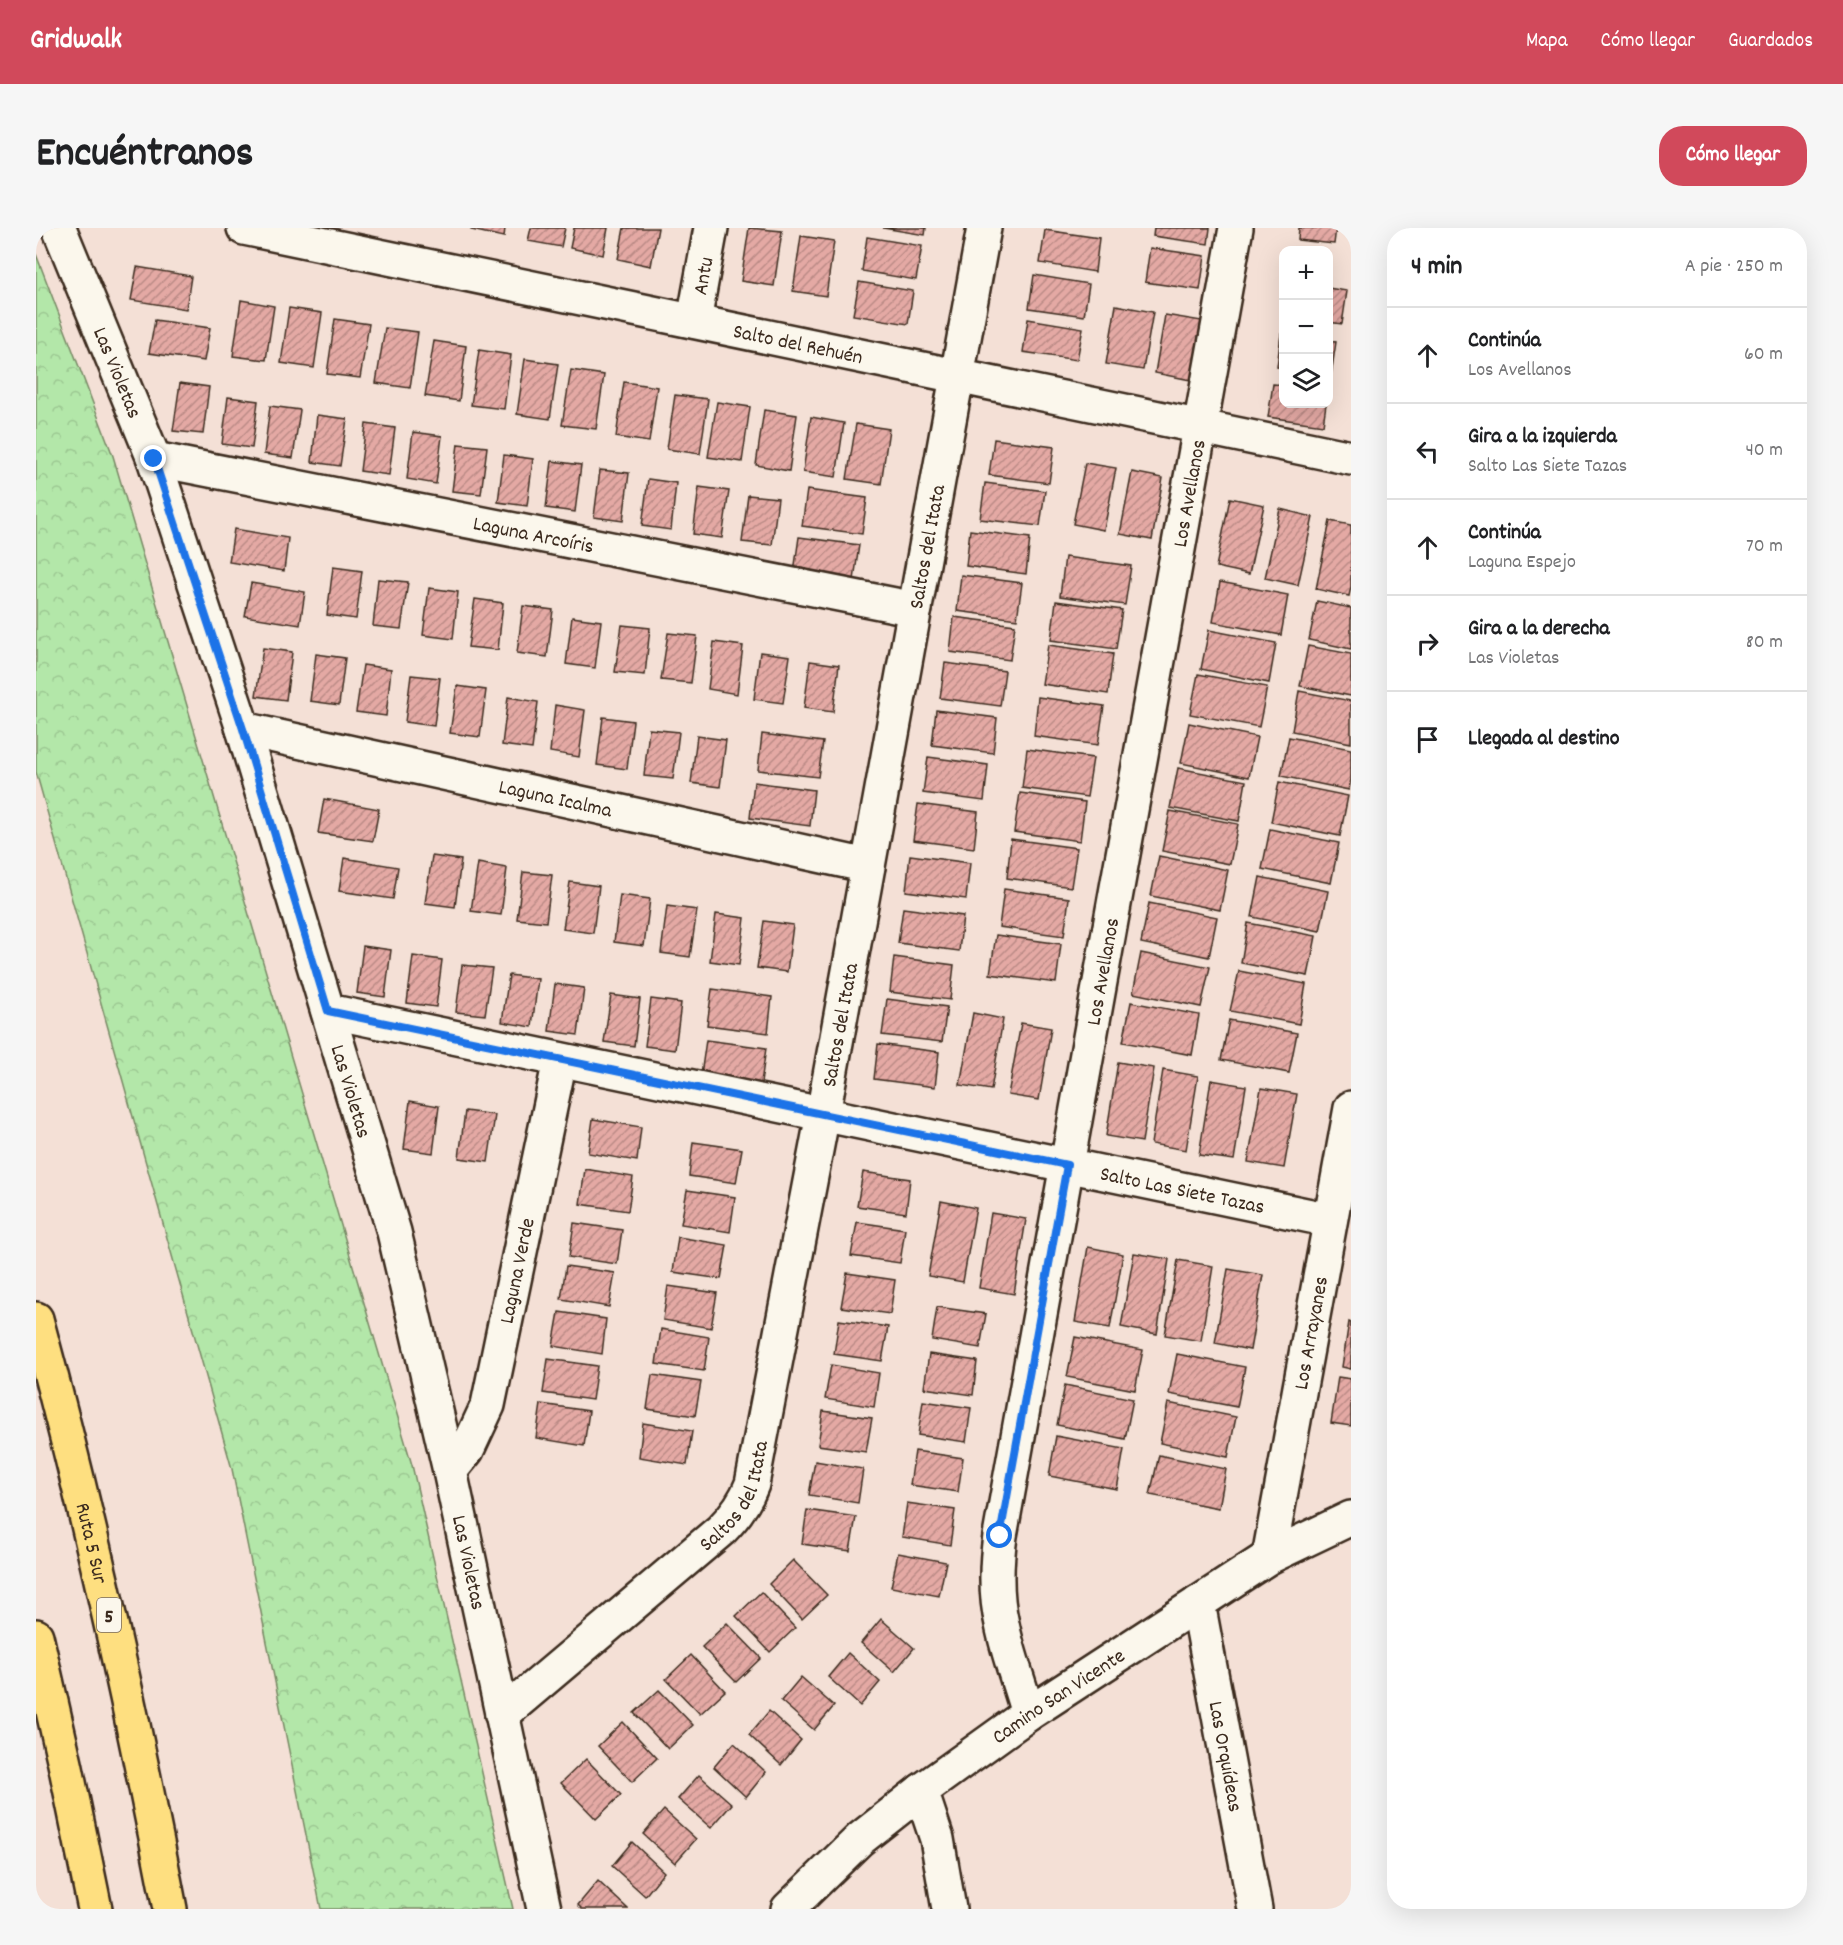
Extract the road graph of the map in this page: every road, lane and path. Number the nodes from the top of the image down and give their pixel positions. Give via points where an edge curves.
1 (59, 228) edge
2 (244, 228) edge
3 (711, 228) edge
4 (984, 228) edge
5 (1236, 228) edge
6 (693, 321) junction
7 (957, 376) junction
8 (1201, 427) junction
9 (1351, 458) edge
10 (154, 459) junction
11 (915, 609) junction
12 (243, 729) junction
13 (868, 866) junction
14 (328, 1011) junction
15 (560, 1059) junction
16 (1351, 1108) edge
17 (823, 1114) junction
18 (1067, 1165) junction
19 (1330, 1220) junction
20 (36, 1319) edge
21 (450, 1471) junction
22 (1351, 1518) edge
23 (1269, 1557) junction
24 (1198, 1603) junction
25 (36, 1636) edge
26 (1028, 1714) junction
27 (502, 1715) junction
28 (921, 1791) junction
29 (95, 1909) edge
30 (170, 1909) edge
31 (544, 1909) edge
32 (788, 1909) edge
33 (949, 1909) edge
34 (1255, 1909) edge

1 - 10 street, Las Violetas
2 - 6 street, Salto del Rehuén
3 - 6 street, Antu
4 - 7 street, Saltos del Itata
5 - 8 street, Los Avellanos
6 - 7 street, Salto del Rehuén
7 - 8 street, Salto del Rehuén
7 - 11 street, Saltos del Itata
8 - 9 street, Salto del Rehuén
8 - 18 street, Los Avellanos
10 - 11 street, Laguna Arcoíris
10 - 12 street, Las Violetas
11 - 13 street, Saltos del Itata
12 - 13 street, Laguna Icalma
12 - 14 street, Las Violetas
13 - 17 street, Saltos del Itata
14 - 15 street, Salto Las Siete Tazas
14 - 21 street, Las Violetas via 394,1232
15 - 17 street, Salto Las Siete Tazas
15 - 21 street, Laguna Verde via 488,1405 467,1450
16 - 19 street, Los Arrayanes
17 - 18 street, Salto Las Siete Tazas
17 - 27 street, Saltos del Itata via 756,1467 746,1500 721,1530
18 - 19 street, Salto Las Siete Tazas
18 - 26 street, Los Avellanos via 997,1559 1002,1624
19 - 23 street, Los Arrayanes
20 - 30 highway, Ruta 5 Sur / 5 via 121,1670
21 - 27 street, Las Violetas
22 - 23 street, Camino San Vicente
23 - 24 street, Camino San Vicente
24 - 26 street, Camino San Vicente
24 - 34 street, Las Orquídeas
25 - 29 highway
26 - 28 street, Camino San Vicente
27 - 31 street, Las Violetas
28 - 32 street, Camino San Vicente via 860,1839
28 - 33 street via 937,1839

